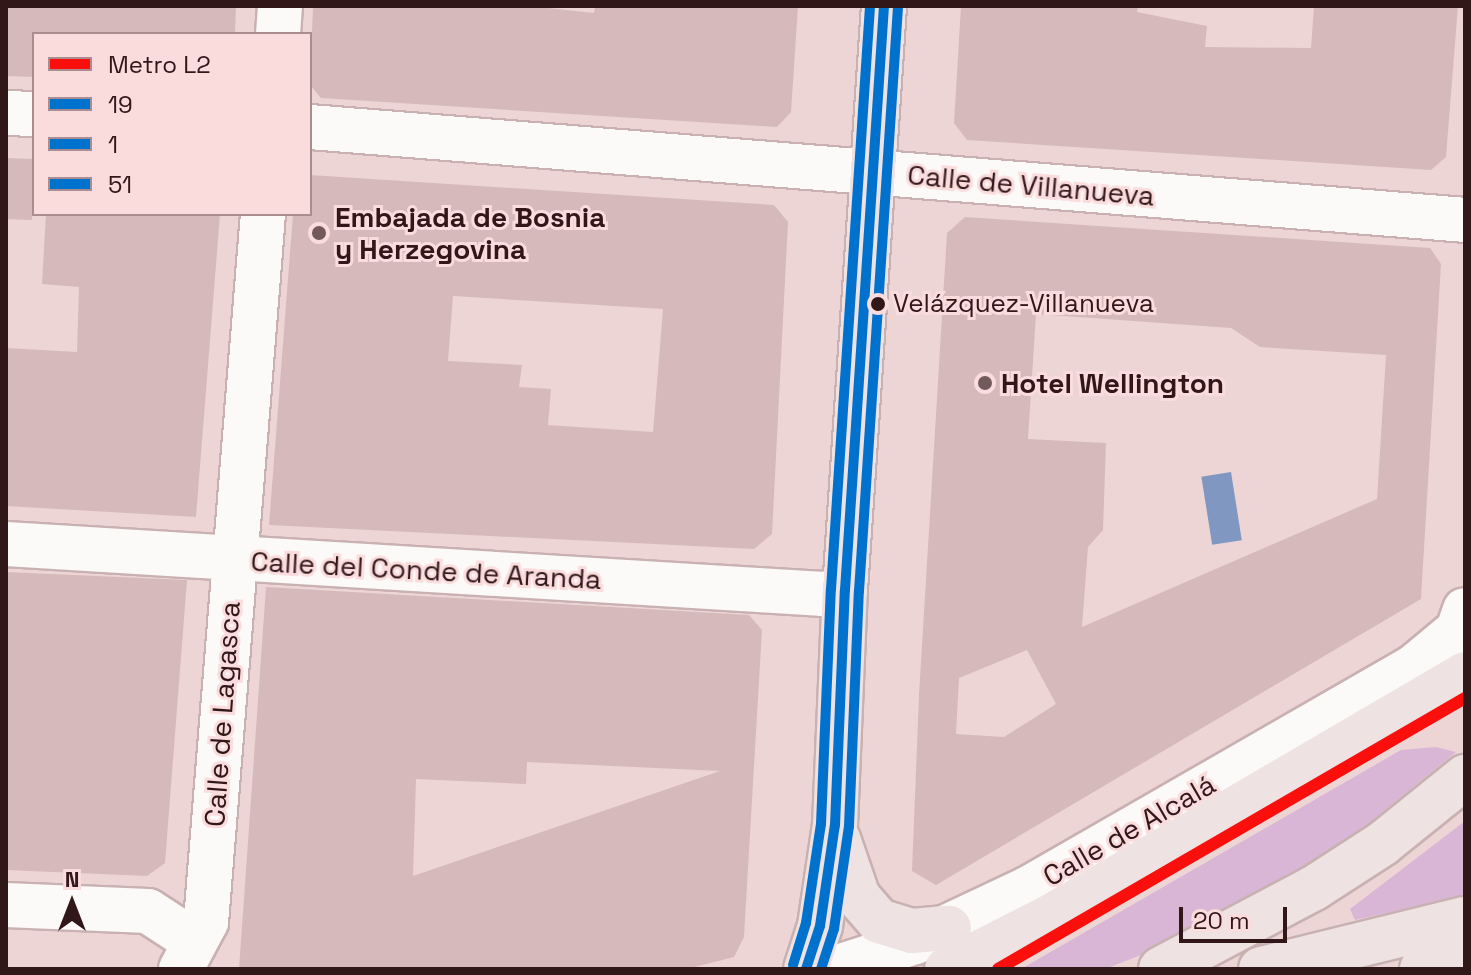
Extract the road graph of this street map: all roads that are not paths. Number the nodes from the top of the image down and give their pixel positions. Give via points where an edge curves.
1 (280, 6) edge
2 (884, 6) edge
3 (278, 32) edge
4 (6, 113) edge
5 (32, 114) edge
6 (312, 127) edge
7 (873, 172) junction
8 (263, 216) edge
9 (1465, 220) edge
10 (6, 544) edge
11 (234, 558) junction
12 (845, 590) junction
13 (1465, 610) edge
14 (1464, 683) edge
15 (1418, 685) junction
16 (1465, 777) edge
17 (835, 825) junction
18 (6, 905) edge
19 (1465, 919) edge
20 (948, 948) edge
21 (188, 955) edge
22 (1465, 959) edge
23 (806, 969) edge
24 (832, 969) edge
25 (1161, 969) edge
26 (1261, 969) edge
27 (1422, 969) edge

1 - 3 street
2 - 7 main road
4 - 5 street
6 - 7 street, Calle de Villanueva
7 - 9 street, Calle de Villanueva
7 - 12 main road
8 - 11 street, Calle de Lagasca
10 - 11 street, Calle del Conde de Aranda
11 - 12 street, Calle del Conde de Aranda via 807,593
11 - 21 street, Calle de Lagasca via 206,922
12 - 17 main road
13 - 15 street via 1458,630
14 - 15 main road
15 - 20 main road, Calle de Alcalá via 1053,915
16 - 25 main road via 1382,844 1314,888
17 - 20 main road via 858,897 879,921
17 - 23 main road via 820,926
18 - 21 street via 148,911
19 - 26 main road
20 - 24 street, Calle de Alcalá
22 - 27 main road

